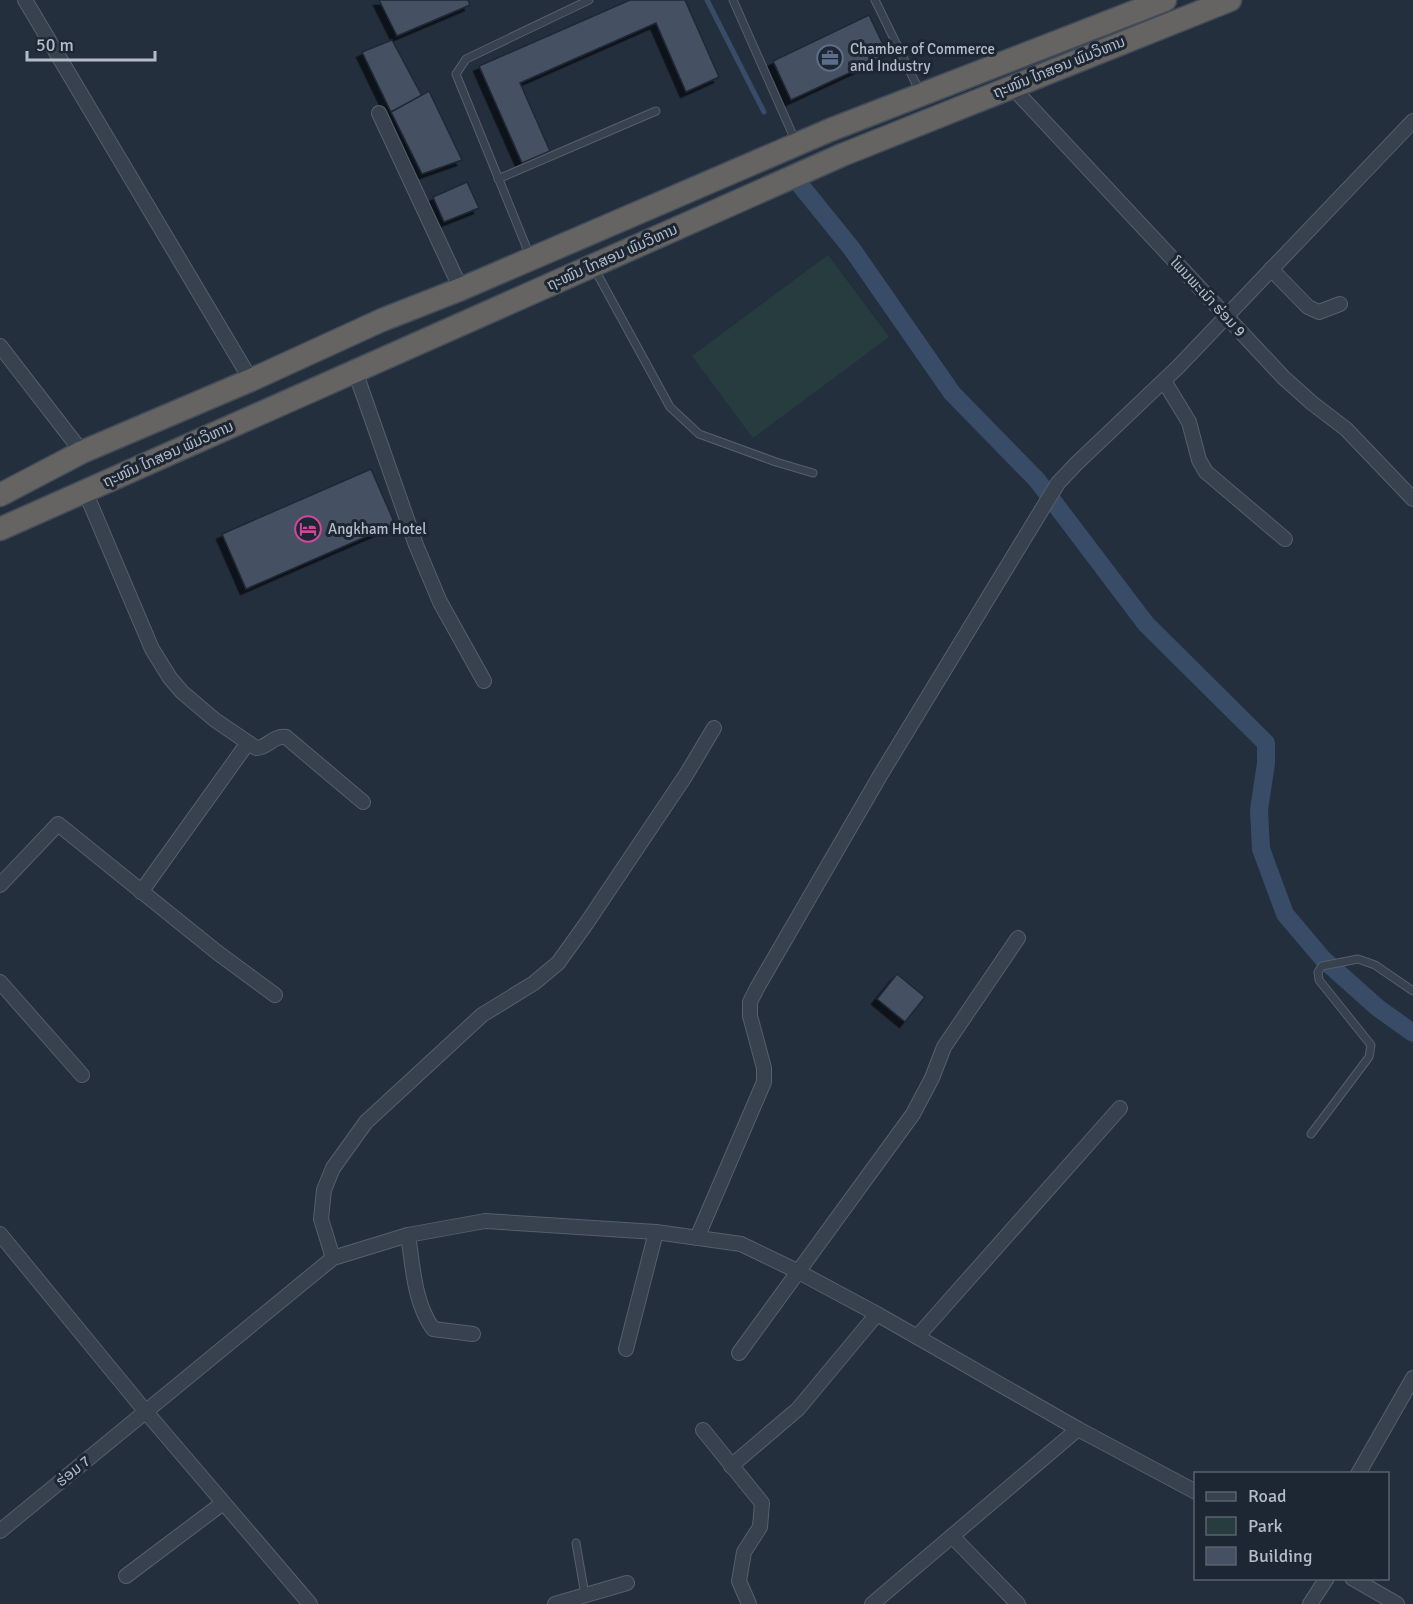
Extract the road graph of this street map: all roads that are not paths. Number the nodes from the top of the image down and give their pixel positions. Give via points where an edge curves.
1 (25, 0) edge
2 (589, 0) edge
3 (733, 0) edge
4 (875, 0) edge
5 (1165, 0) edge
6 (1230, 0) edge
7 (1011, 86) junction
8 (921, 95) junction
9 (656, 111) dead end
10 (380, 113) dead end
11 (1413, 121) edge
12 (797, 144) junction
13 (498, 179) junction
14 (531, 259) junction
15 (593, 266) junction
16 (1271, 270) junction
17 (461, 289) junction
18 (1340, 304) dead end
19 (1226, 317) junction
20 (382, 320) junction
21 (0, 346) edge
22 (397, 352) junction
23 (355, 371) junction
24 (251, 380) junction
25 (1164, 381) junction
26 (82, 452) junction
27 (813, 473) dead end
28 (85, 491) junction
29 (0, 495) edge
30 (1413, 499) edge
31 (0, 529) edge
32 (1285, 540) dead end
33 (484, 681) dead end
34 (714, 728) dead end
35 (247, 744) junction
36 (363, 802) dead end
37 (0, 885) edge
38 (141, 892) junction
39 (1018, 938) dead end
40 (0, 982) edge
41 (1413, 991) edge
42 (275, 995) dead end
43 (82, 1075) dead end
44 (1120, 1108) dead end
45 (1311, 1134) dead end
46 (656, 1232) junction
47 (0, 1234) edge
48 (408, 1235) junction
49 (697, 1238) junction
50 (333, 1258) junction
51 (797, 1271) junction
52 (878, 1314) junction
53 (473, 1334) dead end
54 (917, 1337) junction
55 (626, 1349) dead end
56 (739, 1353) dead end
57 (1413, 1378) edge
58 (146, 1412) junction
59 (1078, 1429) junction
60 (703, 1430) dead end
61 (731, 1466) junction
62 (1359, 1472) edge
63 (1194, 1491) edge
64 (224, 1503) junction
65 (0, 1531) edge
66 (952, 1536) junction
67 (576, 1543) dead end
68 (126, 1576) dead end
69 (1326, 1580) edge
70 (1355, 1580) edge
71 (627, 1583) dead end
72 (585, 1595) junction
73 (310, 1604) edge
74 (555, 1604) edge
75 (749, 1604) edge
76 (872, 1604) edge
77 (1018, 1604) edge
78 (1310, 1604) edge
79 (1397, 1604) edge

1 - 24 street
2 - 13 lane via 465,59 456,74
3 - 12 lane
4 - 8 lane
5 - 8 highway, ຖະໜົນ ໄກສອນ ພົມວິຫານ
6 - 7 highway, ຖະໜົນ ໄກສອນ ພົມວິຫານ
7 - 15 highway, ຖະໜົນ ໄກສອນ ພົມວິຫານ via 842,155
7 - 19 street, ໂພນພະເນົາ ຮ່ອມ 9
8 - 12 highway, ຖະໜົນ ໄກສອນ ພົມວິຫານ
9 - 13 lane
10 - 17 street
11 - 16 street
12 - 14 highway, ຖະໜົນ ໄກສອນ ພົມວິຫານ
13 - 14 lane
14 - 17 highway, ຖະໜົນ ໄກສອນ ພົມວິຫານ
15 - 22 highway, ຖະໜົນ ໄກສອນ ພົມວິຫານ
15 - 27 lane via 670,407 699,434
16 - 18 street via 1318,312
16 - 19 street
17 - 20 highway, ຖະໜົນ ໄກສອນ ພົມວິຫານ
19 - 25 street
19 - 30 street, ໂພນພະເນົາ ຮ່ອມ 9 via 1284,378 1346,429
20 - 22 highway
20 - 24 highway, ຖະໜົນ ໄກສອນ ພົມວິຫານ
21 - 26 street
22 - 23 highway, ຖະໜົນ ໄກສອນ ພົມວິຫານ
23 - 28 highway, ຖະໜົນ ໄກສອນ ພົມວິຫານ
23 - 33 street via 416,545 440,602
24 - 26 highway, ຖະໜົນ ໄກສອນ ພົມວິຫານ
25 - 32 street via 1189,422 1206,472
25 - 49 street via 1058,483 881,774 753,995 750,1016 764,1082
26 - 29 highway, ຖະໜົນ ໄກສອນ ພົມວິຫານ
28 - 31 highway, ຖະໜົນ ໄກສອນ ພົມວິຫານ
28 - 35 street via 152,649 170,678
34 - 50 street via 558,963 482,1015 366,1122 333,1168 324,1190 321,1219
35 - 36 street via 259,749 273,739 286,737
35 - 38 street
37 - 38 street via 58,824
38 - 42 street
39 - 51 street via 944,1047 913,1114
40 - 43 street
41 - 45 lane via 1376,965 1358,959 1322,966 1319,980 1371,1045 1369,1057
44 - 54 street
46 - 48 street via 485,1221
46 - 49 street
46 - 55 street
47 - 58 street
48 - 50 street
48 - 53 street via 419,1304 426,1319 433,1329
49 - 51 street via 741,1244
50 - 58 street, ຮ່ອມ 7
51 - 52 street
51 - 56 street
52 - 54 street
52 - 61 street via 798,1409
54 - 59 street
57 - 62 street
58 - 64 street
58 - 65 street, ຮ່ອມ 7
59 - 63 street
59 - 66 street
60 - 61 street
61 - 75 street via 762,1503 760,1527 744,1552 739,1581
64 - 68 street
64 - 73 street
66 - 76 street
66 - 77 street
67 - 72 lane
69 - 78 street
70 - 79 street
71 - 72 street
72 - 74 street

